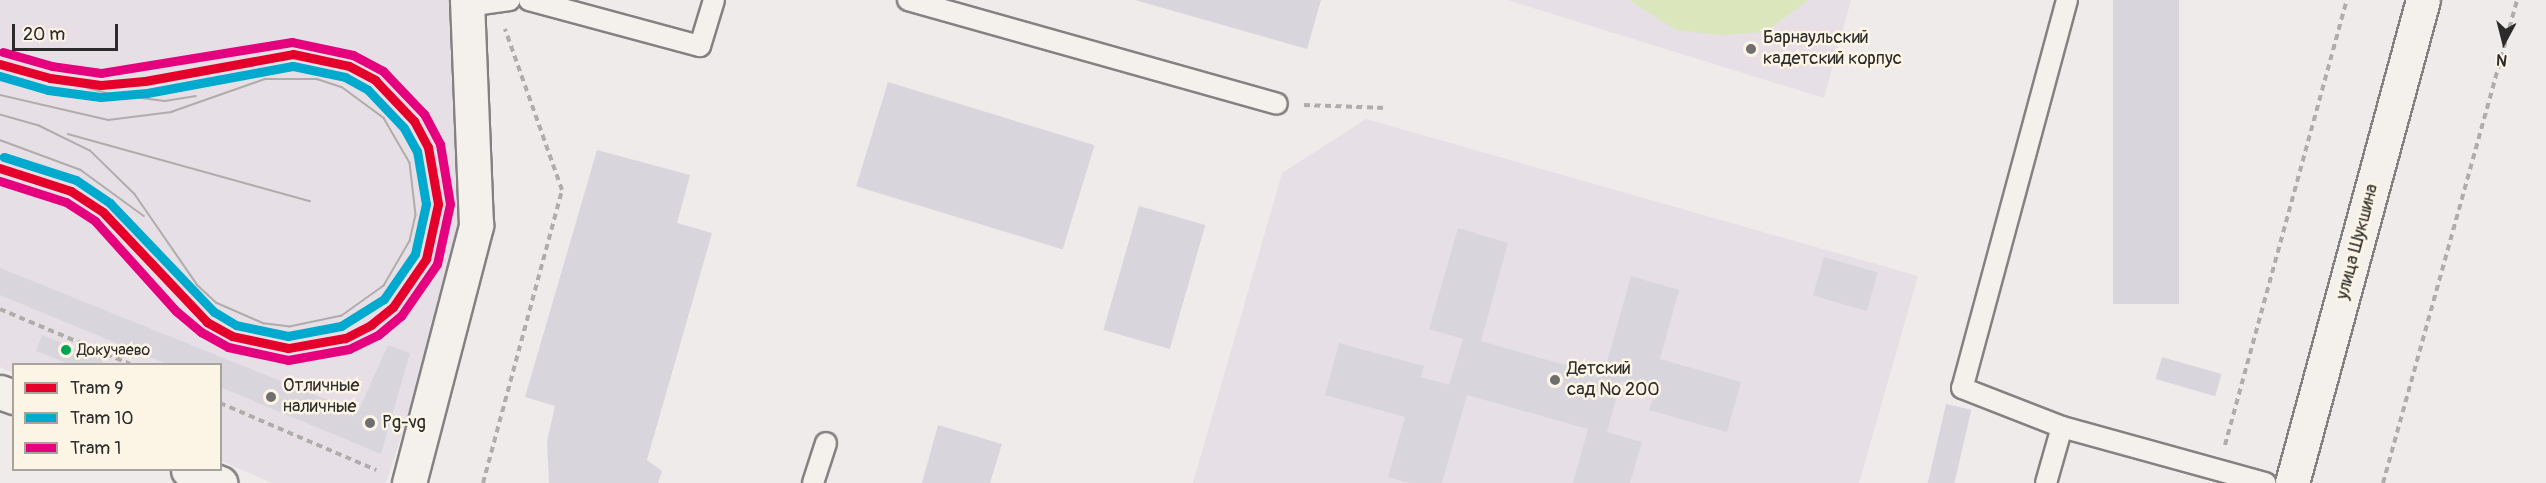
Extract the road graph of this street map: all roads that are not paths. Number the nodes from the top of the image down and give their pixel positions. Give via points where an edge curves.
1 (510, 0) edge
2 (530, 0) edge
3 (714, 0) edge
4 (908, 0) edge
5 (2067, 0) edge
6 (2423, 0) edge
7 (474, 3) edge
8 (1277, 104) road end
9 (2062, 427) junction
10 (826, 443) dead end
11 (190, 471) edge
12 (396, 478) edge
13 (220, 483) edge
14 (813, 483) edge
15 (2046, 483) edge
16 (2265, 483) edge
17 (2292, 483) edge

1 - 7 lane
2 - 3 lane via 700,46
4 - 8 lane
5 - 9 lane via 1962,388
6 - 17 street, улица Шукшина
7 - 12 street via 476,225
9 - 15 lane
9 - 16 lane
10 - 14 lane
11 - 13 street

